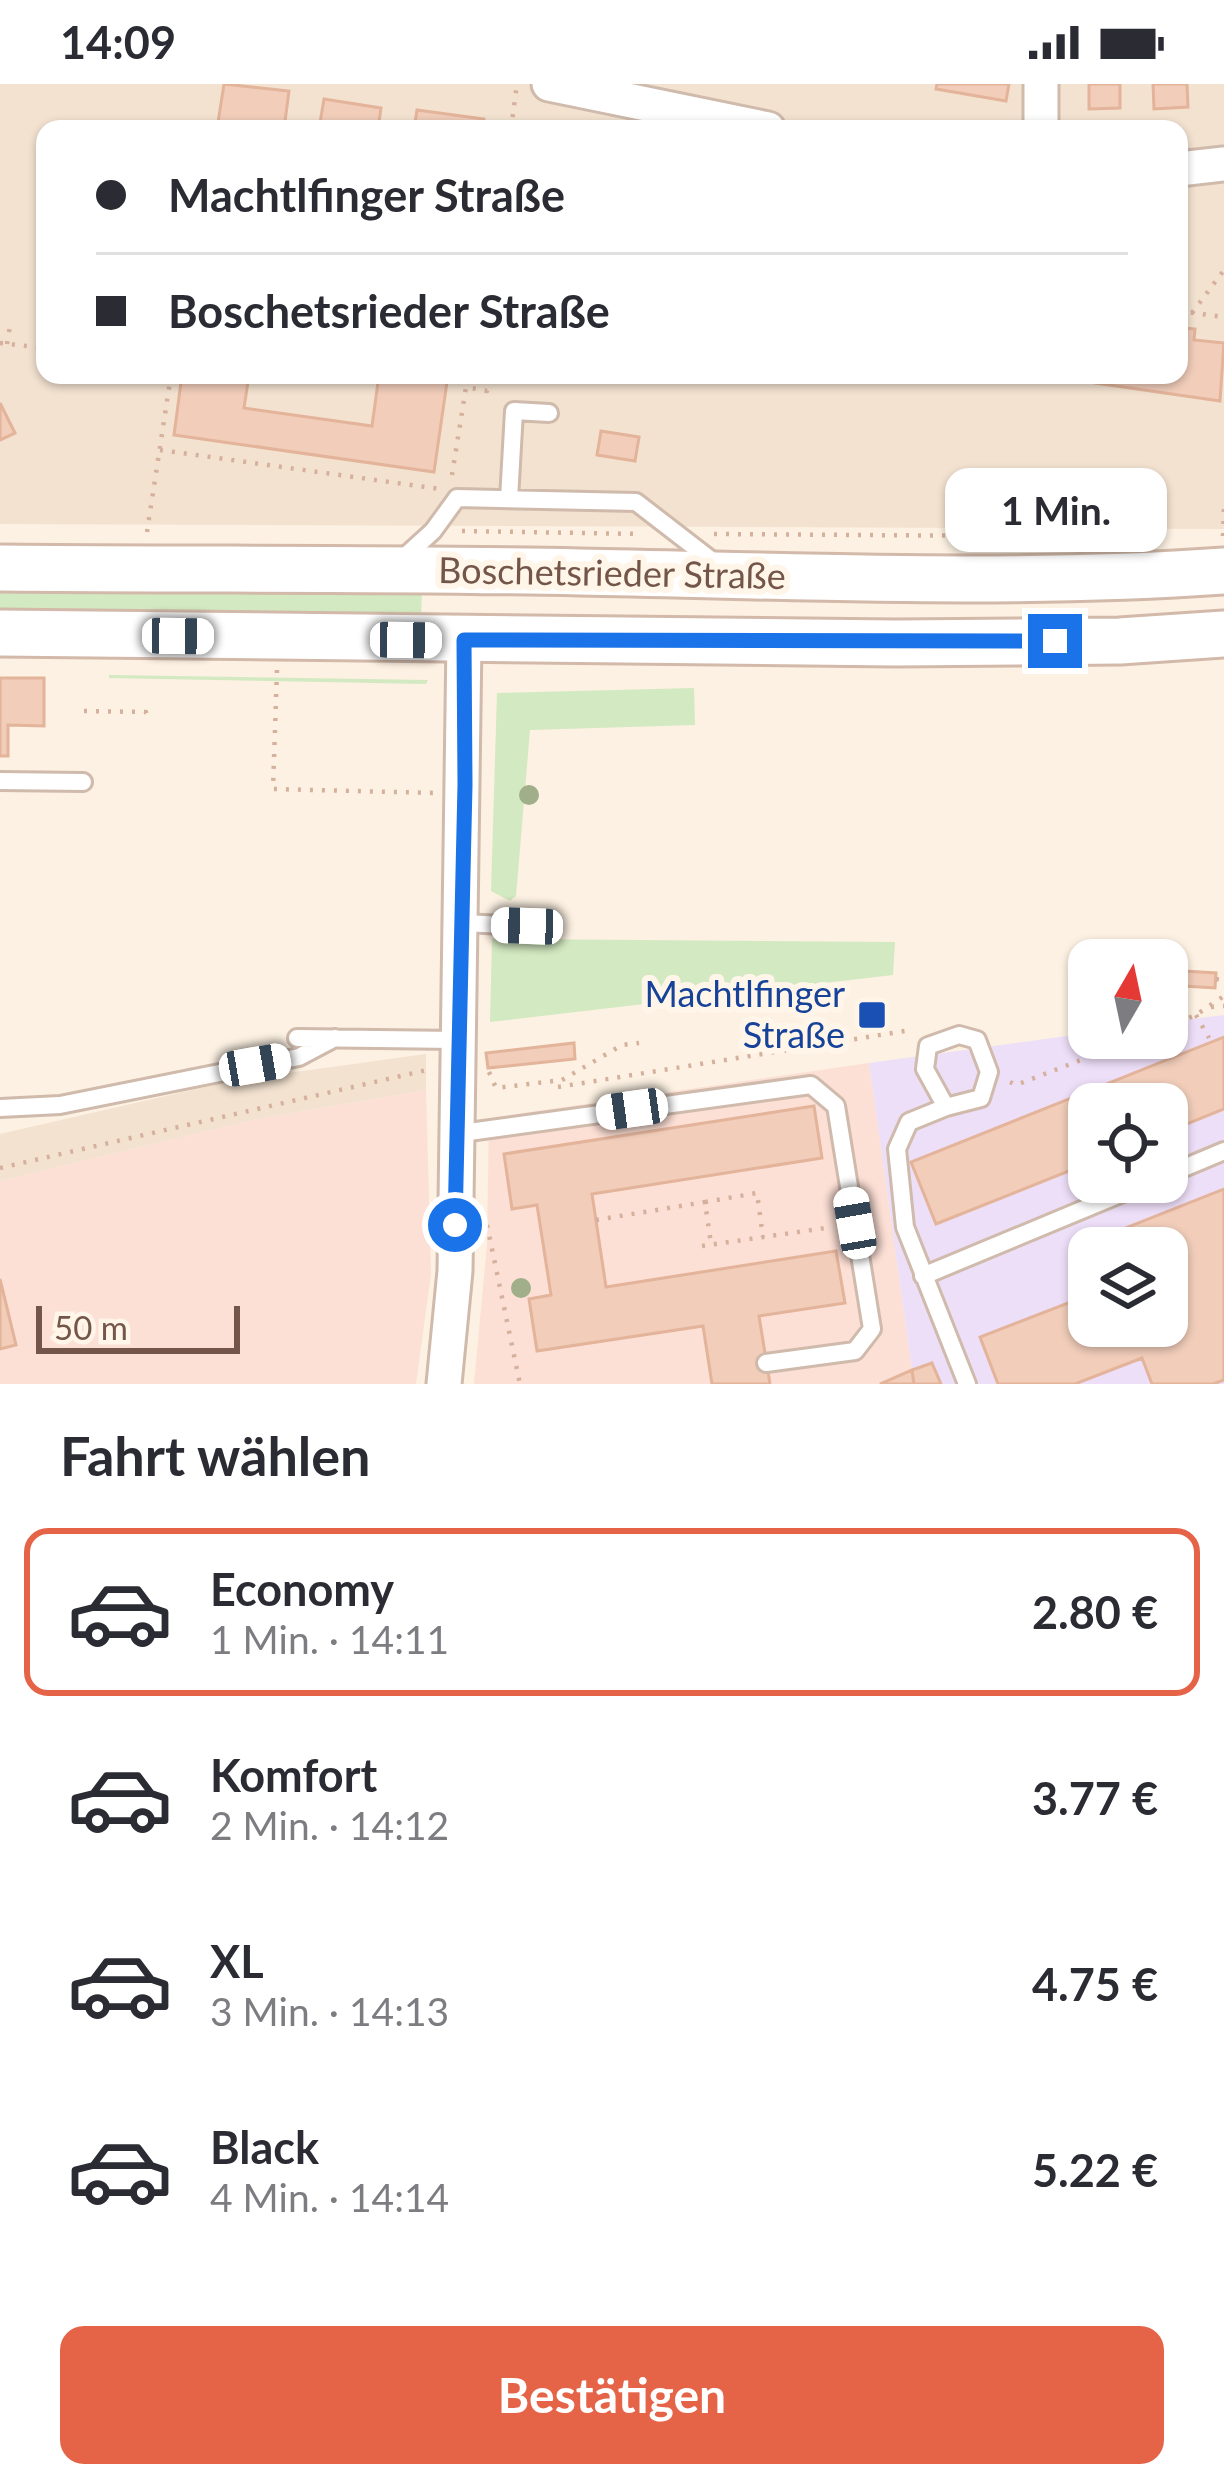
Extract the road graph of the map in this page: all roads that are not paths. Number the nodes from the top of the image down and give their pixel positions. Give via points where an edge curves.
1 (550, 84) edge
2 (1041, 84) edge
3 (716, 120) edge
4 (1041, 120) edge
5 (1224, 164) edge
6 (1188, 168) edge
7 (549, 413) dead end
8 (509, 499) junction
9 (0, 568) edge
10 (391, 569) junction
11 (1224, 572) edge
12 (729, 574) junction
13 (1090, 578) junction
14 (0, 633) edge
15 (1224, 634) edge
16 (464, 640) junction
17 (1095, 641) junction
18 (0, 781) edge
19 (82, 782) dead end
20 (462, 923) junction
21 (527, 926) dead end
22 (297, 1038) dead end
23 (335, 1038) junction
24 (456, 1052) junction
25 (946, 1107) junction
26 (0, 1108) edge
27 (454, 1133) junction
28 (1224, 1151) edge
29 (1188, 1166) edge
30 (1099, 1203) edge
31 (923, 1276) junction
32 (766, 1363) dead end
33 (444, 1384) edge
34 (967, 1384) edge

1 - 3 street
2 - 4 street
5 - 6 street
7 - 8 lane via 514,411
8 - 10 lane via 457,497
8 - 12 lane via 636,502
9 - 10 main road, Boschetsrieder Straße
10 - 12 main road, Boschetsrieder Straße
11 - 13 main road, Boschetsrieder Straße
12 - 13 main road, Boschetsrieder Straße
13 - 17 main road via 1113,602 1108,628
14 - 16 main road, Boschetsrieder Straße
15 - 17 main road, Boschetsrieder Straße
16 - 17 main road, Boschetsrieder Straße
16 - 20 street
18 - 19 lane
20 - 21 lane
20 - 24 street
22 - 23 lane
23 - 24 lane
23 - 26 lane via 299,1058 60,1106
24 - 27 street
25 - 25 lane via 925,1069 928,1046 959,1035 977,1040 989,1072 981,1098
25 - 31 lane via 909,1122 897,1150 905,1227
27 - 32 lane via 811,1085 836,1106 872,1329 855,1351
27 - 33 street via 455,1270
28 - 29 lane
30 - 31 lane
31 - 34 lane

